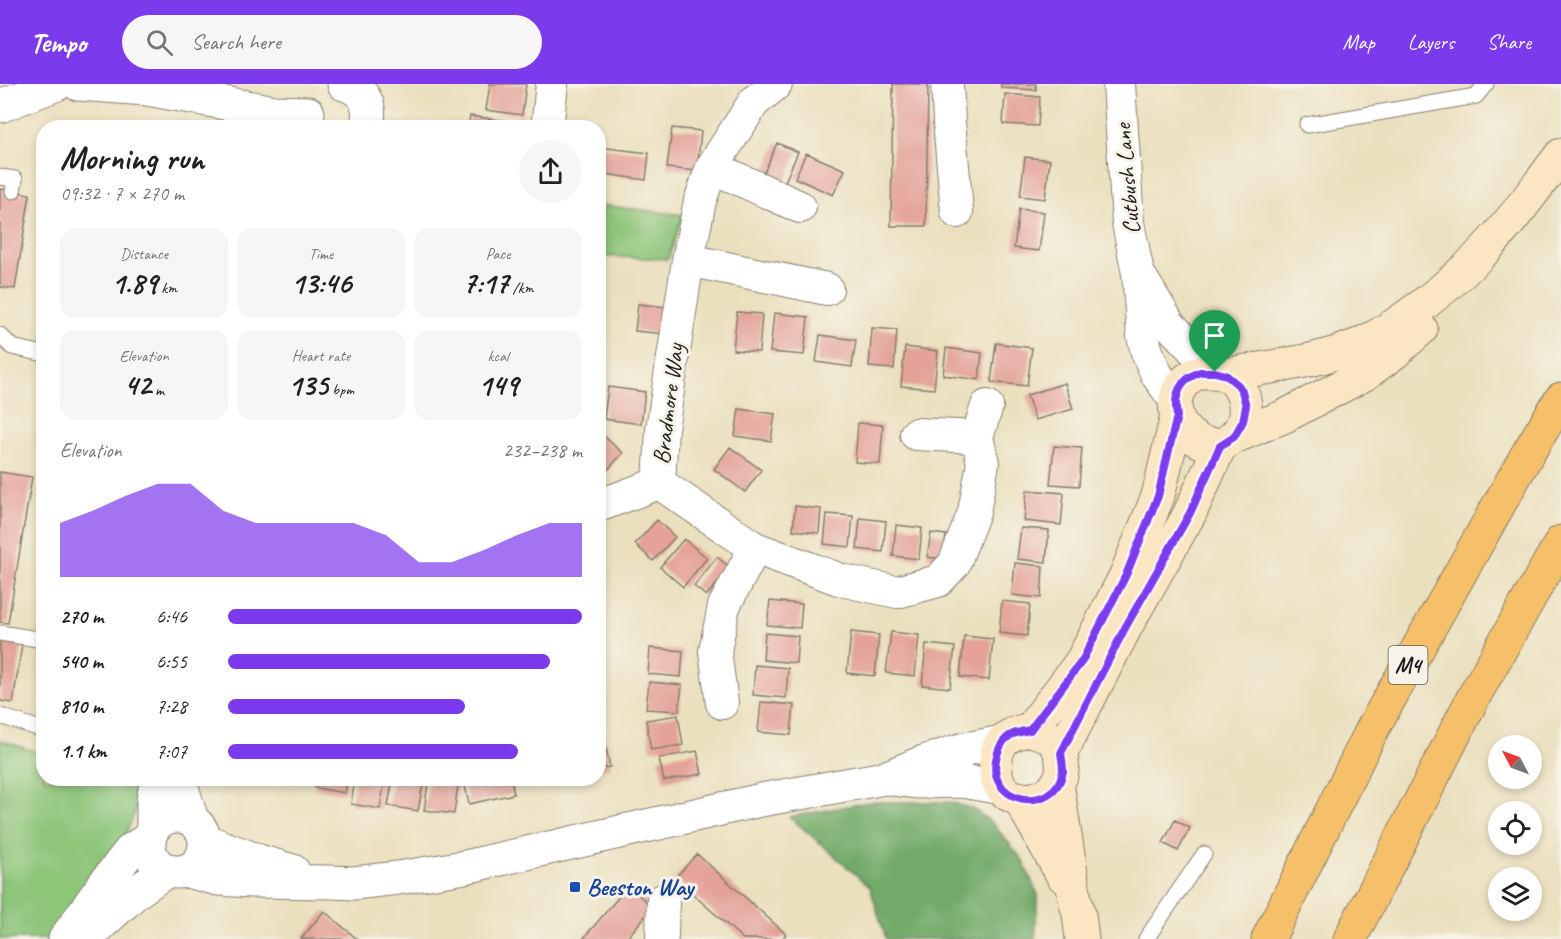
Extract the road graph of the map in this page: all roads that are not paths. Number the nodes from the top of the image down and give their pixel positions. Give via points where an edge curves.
1 (57, 84) edge
2 (78, 84) edge
3 (333, 84) edge
4 (344, 84) edge
5 (552, 84) edge
6 (776, 84) edge
7 (947, 84) edge
8 (1119, 84) edge
9 (1486, 84) edge
10 (0, 106) edge
11 (372, 107) edge
12 (309, 120) edge
13 (548, 120) edge
14 (1307, 125) dead end
15 (1561, 155) edge
16 (712, 167) junction
17 (0, 177) edge
18 (13, 191) dead end
19 (800, 207) dead end
20 (957, 212) dead end
21 (688, 260) junction
22 (1473, 261) junction
23 (1138, 273) junction
24 (827, 289) dead end
25 (0, 335) edge
26 (36, 352) edge
27 (1220, 373) junction
28 (1561, 399) edge
29 (987, 406) dead end
30 (1176, 408) junction
31 (916, 434) dead end
32 (977, 437) junction
33 (1227, 442) junction
34 (659, 483) junction
35 (606, 503) edge
36 (1561, 542) edge
37 (755, 548) junction
38 (0, 633) edge
39 (36, 639) edge
40 (722, 703) dead end
41 (0, 716) edge
42 (36, 727) edge
43 (1016, 736) junction
44 (1059, 768) junction
45 (885, 778) junction
46 (156, 786) edge
47 (182, 786) edge
48 (1010, 793) junction
49 (199, 830) junction
50 (151, 834) junction
51 (1204, 854) dead end
52 (176, 871) junction
53 (332, 882) junction
54 (1075, 899) junction
55 (663, 900) dead end
56 (663, 938) edge
57 (65, 939) edge
58 (86, 939) edge
59 (1082, 939) edge
60 (1146, 939) edge
61 (1268, 939) edge
62 (1350, 939) edge

1 - 10 street
2 - 12 street via 147,89
3 - 12 street via 315,94
4 - 11 street via 361,93
5 - 13 street
6 - 16 street, Bradmore Way via 754,102
7 - 20 street
8 - 23 street, Cutbush Lane via 1128,224
9 - 14 lane via 1476,96
15 - 22 main road
16 - 19 street
16 - 21 street, Bradmore Way via 700,201
17 - 18 lane via 15,179
21 - 24 street
21 - 34 street, Bradmore Way via 662,429
22 - 27 main road via 1424,304 1379,336 1312,361
22 - 33 main road via 1436,316 1394,353 1365,374
23 - 27 street, Cutbush Lane via 1169,324
23 - 30 street, Cutbush Lane via 1147,352
25 - 26 lane via 12,347
27 - 30 main road via 1200,372 1187,379 1178,392
27 - 33 main road via 1238,385 1246,406 1243,421
28 - 61 highway, M4 via 1374,726
29 - 32 street
30 - 33 main road via 1182,426 1197,440
30 - 43 main road via 1158,496 1126,575 1082,661
31 - 32 street
32 - 37 street via 983,463 974,512 954,564 938,581 897,592 841,580
33 - 44 main road via 1125,628
34 - 35 street, Bradmore Way
34 - 37 street
36 - 62 highway via 1473,698
37 - 40 street via 724,606 715,651
38 - 39 lane
41 - 42 lane
43 - 44 main road via 1042,733 1049,737 1058,746
43 - 45 street via 921,763
43 - 48 main road via 997,756 995,766 996,775
44 - 48 main road via 1048,794 1025,800
44 - 54 main road
45 - 48 street via 962,781
45 - 53 street via 761,800 465,867 354,883
46 - 50 street
47 - 49 street
48 - 54 main road
49 - 50 street via 179,815 160,821
49 - 52 street via 205,850 201,859 195,867
49 - 53 street via 259,861
50 - 52 street via 152,859 159,867
50 - 57 street via 131,850
51 - 60 lane
52 - 53 street via 218,879
52 - 58 street via 135,893
54 - 59 main road
55 - 56 street

